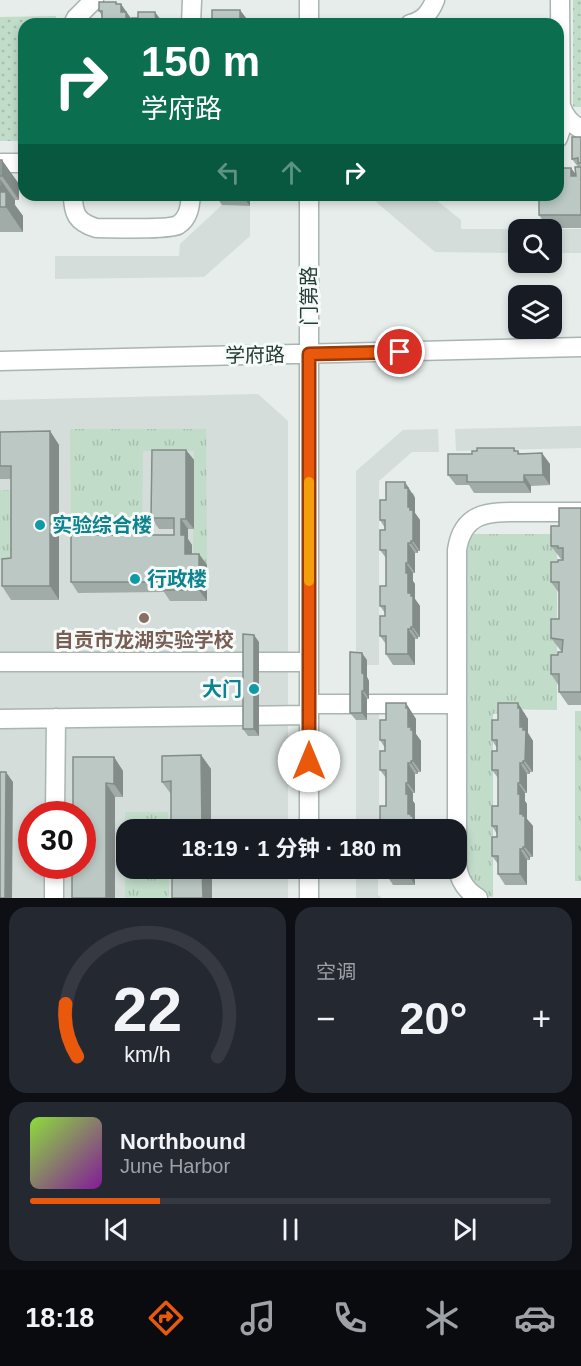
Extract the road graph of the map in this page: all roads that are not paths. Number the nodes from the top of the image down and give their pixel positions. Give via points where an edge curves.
1 (94, 0) edge
2 (192, 0) edge
3 (309, 0) edge
4 (435, 0) edge
5 (560, 0) edge
6 (76, 18) edge
7 (191, 18) edge
8 (309, 18) edge
9 (424, 18) edge
10 (436, 18) edge
11 (560, 18) edge
12 (564, 111) edge
13 (581, 129) edge
14 (564, 135) edge
15 (18, 163) edge
16 (0, 164) edge
17 (73, 201) edge
18 (190, 201) edge
19 (309, 201) edge
20 (581, 347) edge
21 (309, 354) junction
22 (0, 361) edge
23 (581, 512) edge
24 (0, 662) edge
25 (309, 662) junction
26 (457, 704) junction
27 (309, 710) junction
28 (0, 718) edge
29 (56, 718) junction
30 (55, 801) edge
31 (309, 819) edge
32 (54, 879) edge
33 (309, 879) edge
34 (54, 898) edge
35 (309, 898) edge
36 (478, 898) edge

1 - 6 street
2 - 7 street
3 - 8 street
4 - 9 street
4 - 10 street
5 - 11 street
12 - 13 street via 571,123
13 - 14 street
15 - 16 street
17 - 18 street via 75,214 82,222 107,228 178,224 188,214
19 - 21 street, 门第路
20 - 21 street, 学府路
21 - 22 street, 学府路
21 - 25 street, 门第路
23 - 26 street via 490,512 467,524 457,550
24 - 25 street
25 - 27 street, 门第路
26 - 27 street
26 - 36 street via 457,865 462,884
27 - 29 street
27 - 31 street, 门第路
28 - 29 street
29 - 30 street
32 - 34 street
33 - 35 street

